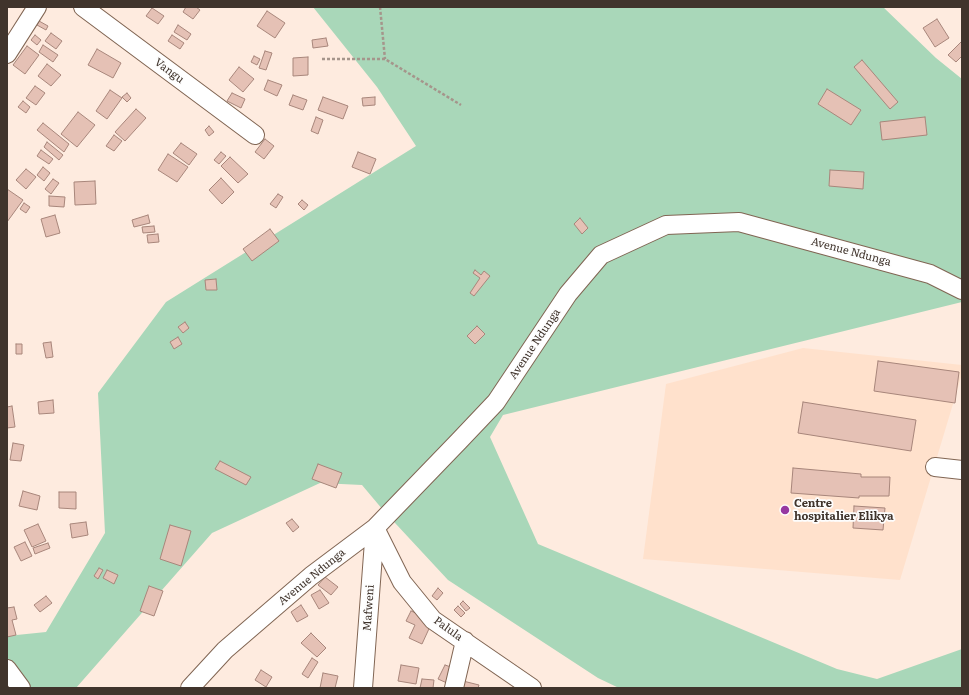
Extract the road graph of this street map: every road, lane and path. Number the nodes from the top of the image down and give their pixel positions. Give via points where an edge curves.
1 (37, 7) edge
2 (83, 7) edge
3 (380, 7) edge
4 (7, 54) edge
5 (322, 59) dead end
6 (385, 59) junction
7 (461, 106) dead end
8 (255, 135) dead end
9 (962, 290) edge
10 (935, 467) dead end
11 (962, 470) edge
12 (375, 528) junction
13 (465, 641) junction
14 (7, 669) edge
15 (21, 688) edge
16 (190, 688) edge
17 (363, 688) edge
18 (454, 688) edge
19 (532, 688) edge

1 - 4 street
2 - 8 street, Vangu
3 - 6 path
5 - 6 path
6 - 7 path
9 - 12 street, Avenue Ndunga via 930,274 739,222 666,225 601,254 568,294 496,402
10 - 11 street
12 - 13 street, Palula via 402,582 433,620
12 - 16 street, Avenue Ndunga via 310,576 225,650
12 - 17 street, Mafweni
13 - 18 street
13 - 19 street, Palula
14 - 15 street

